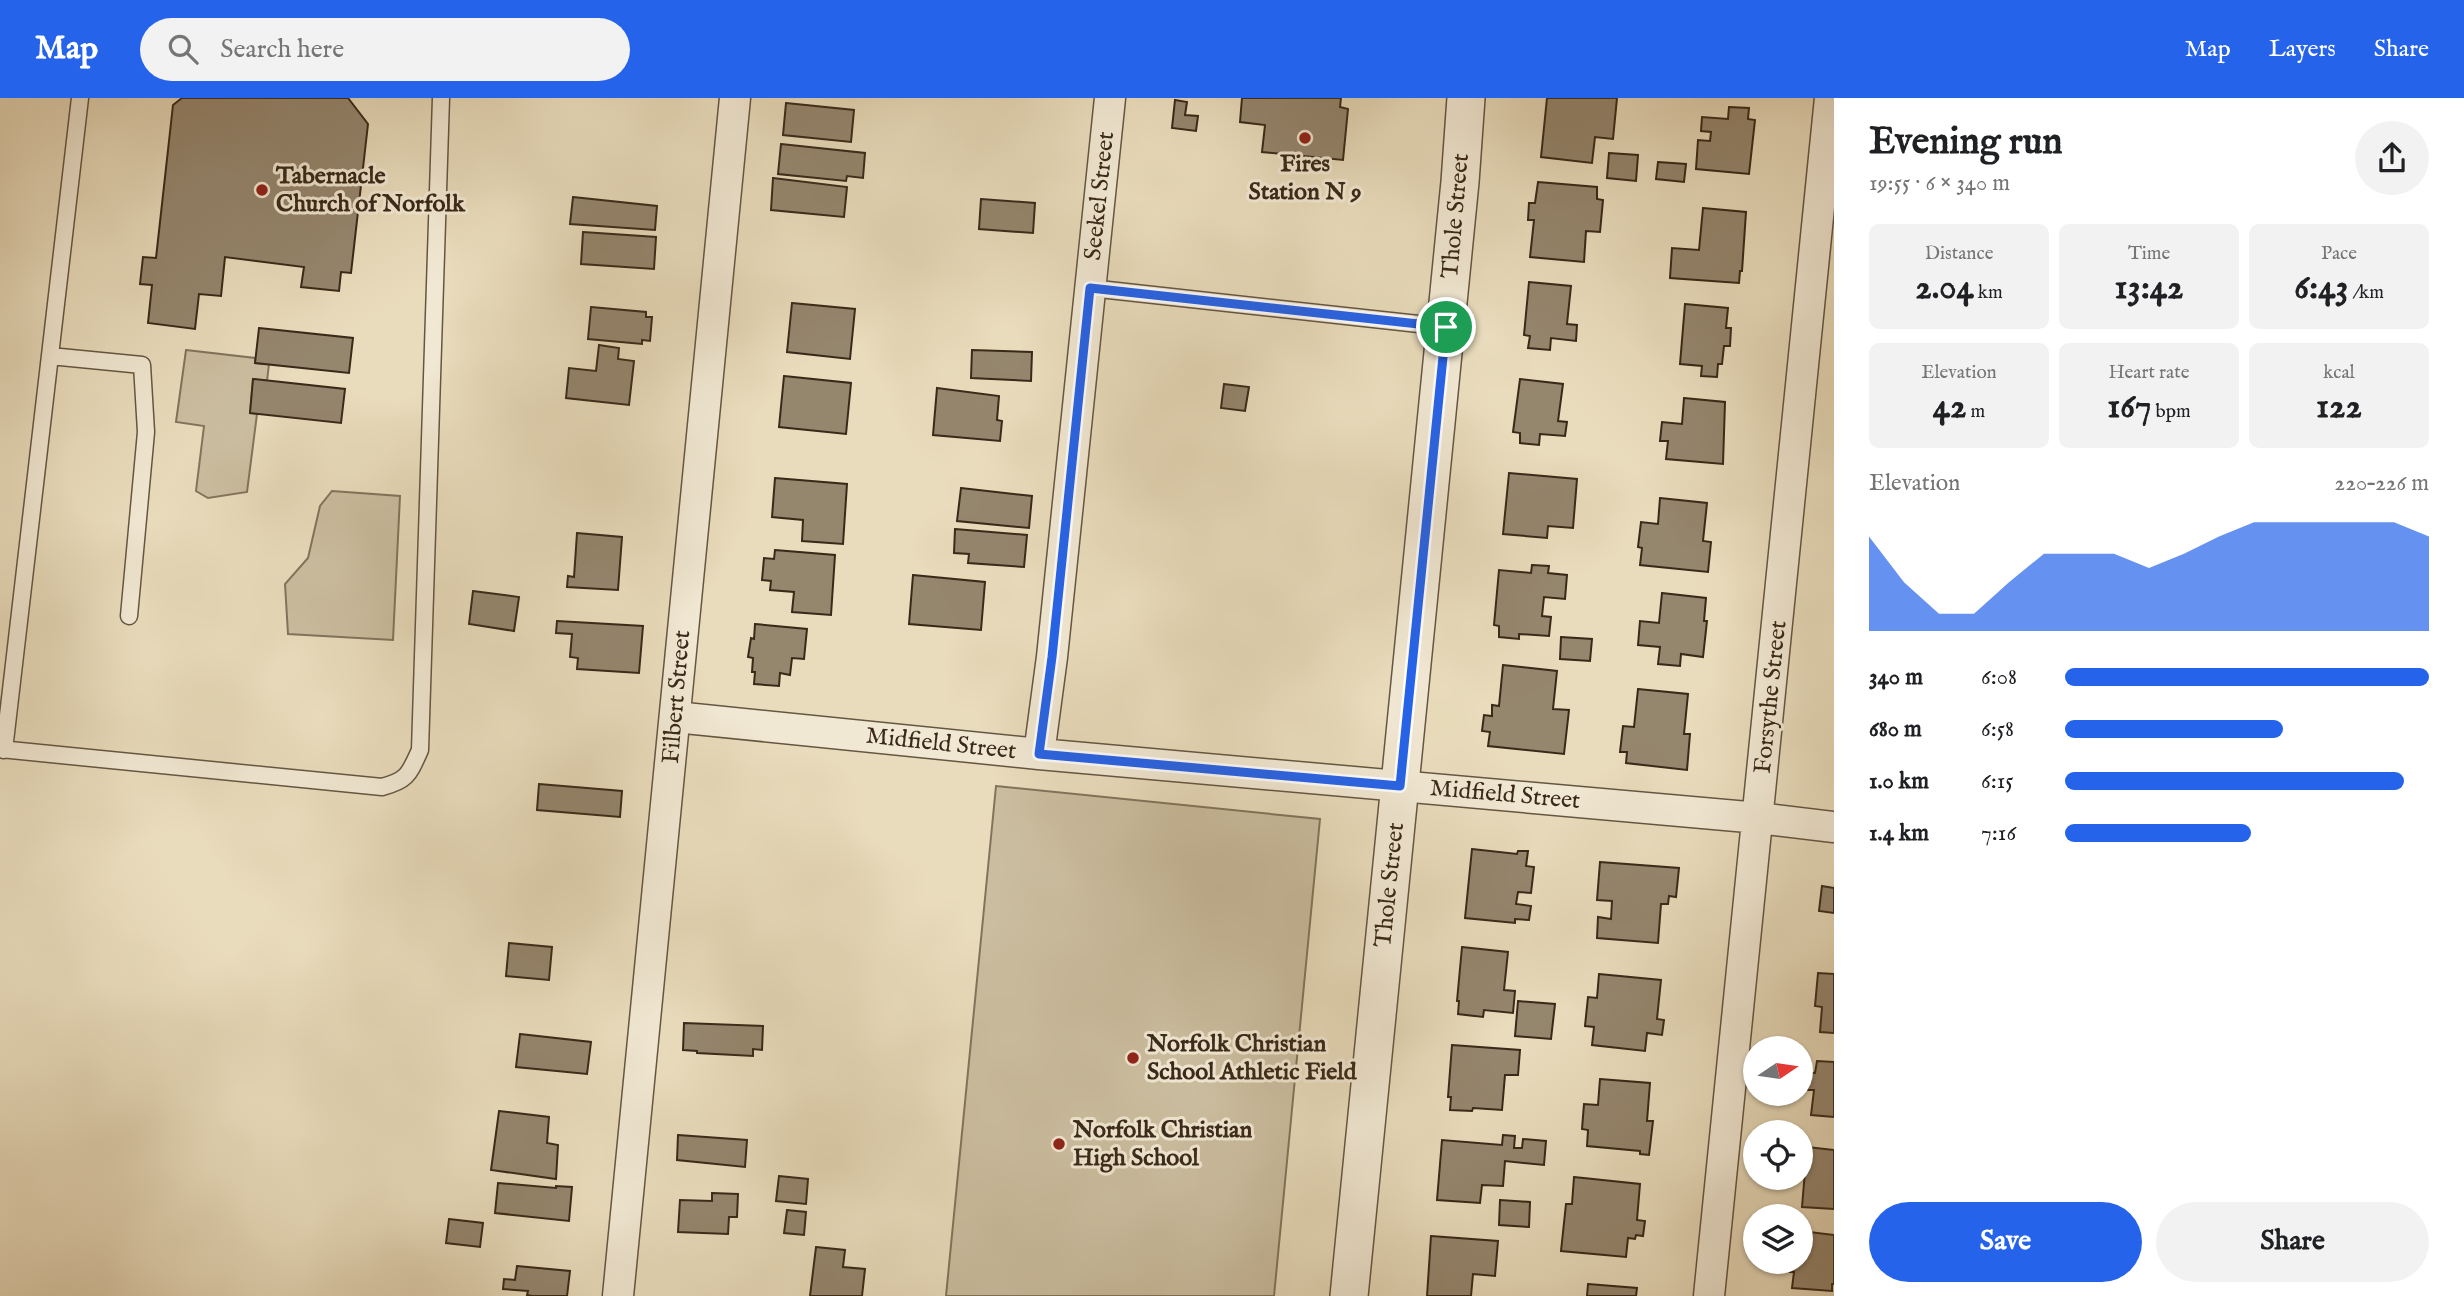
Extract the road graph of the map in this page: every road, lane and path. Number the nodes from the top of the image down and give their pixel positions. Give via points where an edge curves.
1 (80, 98) edge
2 (441, 98) edge
3 (735, 98) edge
4 (1110, 98) edge
5 (1466, 98) edge
6 (1830, 98) edge
7 (1090, 288) junction
8 (1446, 327) junction
9 (50, 356) junction
10 (129, 616) dead end
11 (675, 717) junction
12 (2, 749) edge
13 (1039, 754) junction
14 (1400, 786) junction
15 (1759, 818) junction
16 (1834, 827) edge
17 (618, 1296) edge
18 (1349, 1296) edge
19 (1709, 1296) edge

1 - 9 lane
2 - 12 lane via 420,751 410,772 399,783 382,788
3 - 11 street, Filbert Street
4 - 7 street, Seekel Street
5 - 8 street, Thole Street
6 - 15 street, Forsythe Street
7 - 8 lane
7 - 13 street, Seekel Street
8 - 14 street, Thole Street
9 - 10 lane via 142,365 146,432
9 - 12 lane
11 - 13 street, Midfield Street
11 - 17 street, Filbert Street
13 - 14 street, Midfield Street
14 - 15 street, Midfield Street
14 - 18 street, Thole Street
15 - 16 street, Midfield Street
15 - 19 street, Forsythe Street

